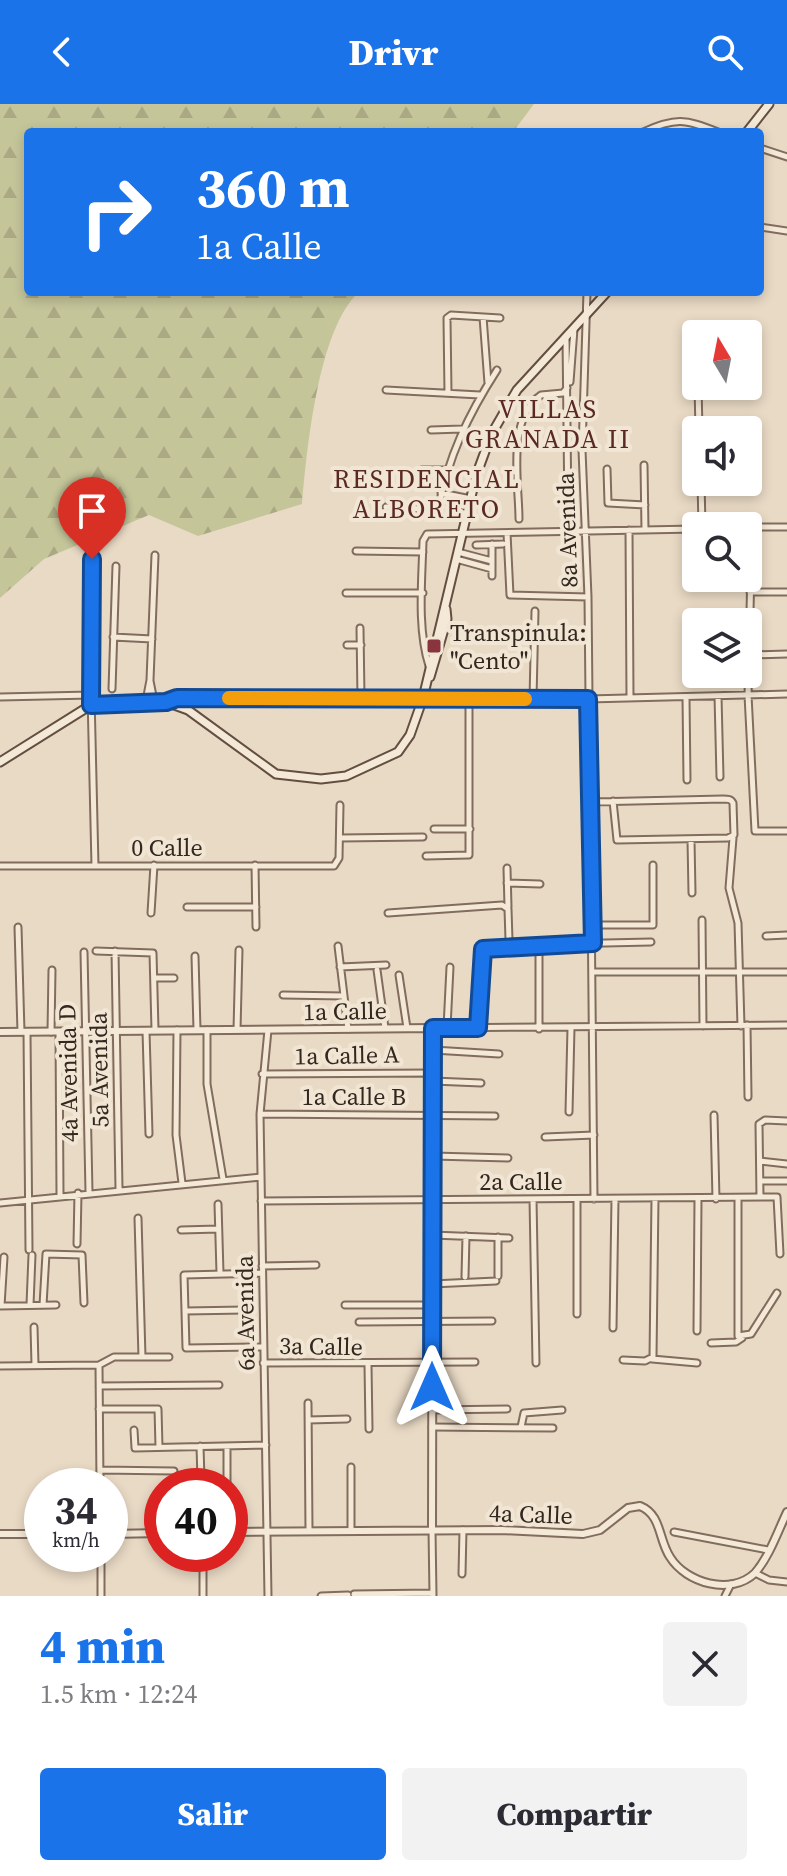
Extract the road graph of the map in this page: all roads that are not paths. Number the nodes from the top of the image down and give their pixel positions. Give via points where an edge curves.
1 (769, 104) edge
2 (652, 128) edge
3 (707, 128) edge
4 (750, 128) edge
5 (764, 149) edge
6 (787, 157) edge
7 (764, 228) edge
8 (787, 231) edge
9 (587, 296) edge
10 (603, 296) edge
11 (588, 313) junction
12 (483, 317) junction
13 (500, 318) dead end
14 (574, 328) junction
15 (566, 336) junction
16 (497, 370) dead end
17 (488, 384) junction
18 (568, 387) junction
19 (386, 390) dead end
20 (448, 393) junction
21 (480, 395) junction
22 (462, 429) junction
23 (431, 430) dead end
24 (644, 465) dead end
25 (607, 469) dead end
26 (422, 470) dead end
27 (446, 470) junction
28 (441, 493) junction
29 (440, 500) junction
30 (470, 503) junction
31 (645, 505) junction
32 (386, 507) dead end
33 (568, 515) dead end
34 (519, 519) dead end
35 (762, 527) edge
36 (787, 527) edge
37 (682, 529) edge
38 (629, 530) junction
39 (645, 530) junction
40 (463, 532) junction
41 (586, 532) junction
42 (507, 533) junction
43 (492, 544) junction
44 (503, 544) dead end
45 (476, 545) dead end
46 (356, 551) dead end
47 (423, 552) junction
48 (155, 555) dead end
49 (457, 556) junction
50 (92, 559) dead end
51 (492, 561) junction
52 (116, 566) dead end
53 (750, 592) edge
54 (762, 592) edge
55 (787, 592) edge
56 (346, 593) dead end
57 (423, 593) junction
58 (588, 597) junction
59 (445, 607) junction
60 (750, 608) edge
61 (535, 611) dead end
62 (360, 628) dead end
63 (113, 637) junction
64 (152, 639) junction
65 (347, 645) dead end
66 (361, 645) junction
67 (787, 654) edge
68 (762, 655) edge
69 (429, 666) junction
70 (428, 681) junction
71 (748, 688) edge
72 (112, 689) dead end
73 (787, 694) edge
74 (91, 695) junction
75 (748, 695) junction
76 (718, 696) junction
77 (0, 697) edge
78 (686, 697) junction
79 (361, 698) junction
80 (423, 698) junction
81 (469, 698) junction
82 (630, 698) junction
83 (533, 699) junction
84 (588, 699) junction
85 (150, 701) junction
86 (166, 702) junction
87 (91, 705) junction
88 (0, 762) edge
89 (720, 777) dead end
90 (687, 780) dead end
91 (613, 801) junction
92 (590, 802) junction
93 (340, 805) dead end
94 (434, 829) dead end
95 (470, 829) junction
96 (787, 831) edge
97 (423, 837) dead end
98 (733, 837) junction
99 (340, 838) junction
100 (691, 840) junction
101 (426, 856) dead end
102 (154, 865) junction
103 (255, 865) junction
104 (653, 865) dead end
105 (0, 866) edge
106 (95, 866) junction
107 (507, 868) dead end
108 (507, 883) junction
109 (540, 884) dead end
110 (692, 893) dead end
111 (187, 907) dead end
112 (256, 907) junction
113 (508, 909) junction
114 (151, 913) dead end
115 (388, 913) dead end
116 (702, 920) dead end
117 (593, 925) junction
118 (18, 927) dead end
119 (256, 927) dead end
120 (787, 935) edge
121 (766, 936) dead end
122 (651, 942) dead end
123 (593, 943) junction
124 (513, 945) junction
125 (539, 945) junction
126 (338, 946) dead end
127 (239, 950) dead end
128 (96, 951) dead end
129 (115, 951) junction
130 (84, 952) dead end
131 (195, 956) dead end
132 (386, 965) dead end
133 (340, 967) junction
134 (450, 967) dead end
135 (52, 970) dead end
136 (377, 970) dead end
137 (594, 972) junction
138 (702, 972) junction
139 (739, 972) junction
140 (787, 972) edge
141 (399, 975) dead end
142 (154, 978) junction
143 (174, 978) dead end
144 (283, 995) dead end
145 (344, 996) junction
146 (787, 1025) edge
147 (703, 1026) junction
148 (744, 1026) junction
149 (385, 1028) junction
150 (407, 1028) junction
151 (433, 1028) junction
152 (447, 1028) junction
153 (478, 1028) junction
154 (571, 1028) junction
155 (593, 1028) junction
156 (348, 1029) junction
157 (539, 1029) junction
158 (155, 1030) junction
159 (177, 1030) junction
160 (197, 1030) junction
161 (207, 1030) junction
162 (237, 1030) junction
163 (268, 1030) junction
164 (85, 1031) junction
165 (117, 1031) junction
166 (146, 1031) junction
167 (0, 1032) edge
168 (24, 1032) junction
169 (55, 1032) junction
170 (433, 1050) junction
171 (499, 1054) dead end
172 (262, 1074) junction
173 (433, 1077) junction
174 (481, 1083) dead end
175 (748, 1097) dead end
176 (569, 1112) dead end
177 (260, 1114) junction
178 (432, 1115) junction
179 (714, 1115) dead end
180 (495, 1116) dead end
181 (787, 1121) edge
182 (149, 1134) dead end
183 (594, 1135) junction
184 (545, 1137) dead end
185 (433, 1156) junction
186 (508, 1158) dead end
187 (760, 1161) junction
188 (787, 1164) edge
189 (261, 1177) junction
190 (223, 1179) junction
191 (760, 1181) junction
192 (787, 1181) edge
193 (182, 1183) junction
194 (119, 1189) junction
195 (89, 1192) junction
196 (78, 1193) junction
197 (60, 1195) junction
198 (760, 1197) junction
199 (655, 1198) junction
200 (738, 1198) junction
201 (30, 1199) junction
202 (533, 1199) junction
203 (577, 1199) junction
204 (594, 1199) junction
205 (615, 1199) junction
206 (698, 1199) junction
207 (716, 1199) junction
208 (433, 1200) junction
209 (261, 1201) junction
210 (0, 1203) edge
211 (218, 1204) dead end
212 (138, 1218) dead end
213 (218, 1229) junction
214 (181, 1230) dead end
215 (432, 1235) junction
216 (466, 1236) junction
217 (498, 1237) junction
218 (509, 1238) dead end
219 (77, 1244) dead end
220 (780, 1254) dead end
221 (4, 1257) dead end
222 (316, 1265) dead end
223 (262, 1269) junction
224 (220, 1273) junction
225 (465, 1277) dead end
226 (432, 1284) junction
227 (777, 1293) dead end
228 (84, 1303) dead end
229 (30, 1305) junction
230 (43, 1305) junction
231 (56, 1305) dead end
232 (345, 1305) dead end
233 (432, 1305) junction
234 (0, 1306) edge
235 (245, 1310) dead end
236 (185, 1311) junction
237 (577, 1314) dead end
238 (492, 1321) dead end
239 (359, 1322) dead end
240 (431, 1323) junction
241 (34, 1327) dead end
242 (613, 1328) dead end
243 (697, 1331) dead end
244 (742, 1338) junction
245 (711, 1343) dead end
246 (263, 1347) junction
247 (142, 1357) junction
248 (169, 1357) dead end
249 (652, 1359) junction
250 (623, 1360) dead end
251 (475, 1362) dead end
252 (263, 1363) junction
253 (536, 1363) dead end
254 (697, 1363) dead end
255 (432, 1364) junction
256 (35, 1365) junction
257 (99, 1365) junction
258 (368, 1365) junction
259 (0, 1366) edge
260 (219, 1385) dead end
261 (99, 1386) junction
262 (308, 1403) dead end
263 (99, 1409) junction
264 (507, 1409) dead end
265 (432, 1410) junction
266 (562, 1410) dead end
267 (347, 1419) dead end
268 (308, 1420) junction
269 (432, 1427) junction
270 (521, 1427) junction
271 (553, 1428) dead end
272 (369, 1429) dead end
273 (134, 1430) dead end
274 (266, 1445) junction
275 (200, 1446) junction
276 (227, 1446) junction
277 (159, 1447) junction
278 (351, 1467) dead end
279 (100, 1468) edge
280 (201, 1468) edge
281 (227, 1468) edge
282 (786, 1519) edge
283 (309, 1530) junction
284 (351, 1530) junction
285 (432, 1530) junction
286 (463, 1530) junction
287 (267, 1531) junction
288 (248, 1532) edge
289 (674, 1532) dead end
290 (0, 1534) edge
291 (24, 1534) edge
292 (768, 1550) junction
293 (101, 1572) edge
294 (203, 1572) edge
295 (755, 1573) junction
296 (462, 1574) dead end
297 (787, 1582) edge
298 (731, 1584) junction
299 (351, 1594) edge
300 (433, 1595) edge
301 (101, 1596) edge
302 (203, 1596) edge
303 (268, 1596) edge
304 (321, 1596) edge
305 (725, 1596) edge

1 - 4 main road
2 - 3 street via 686,120
5 - 6 street
7 - 8 street
9 - 11 street, 8a Avenida
10 - 11 main road
11 - 14 main road
11 - 41 street, 8a Avenida via 582,419
12 - 13 street
12 - 17 street
12 - 20 street via 447,318
14 - 15 main road
14 - 18 street
15 - 18 street
15 - 30 main road via 501,415
16 - 17 street
17 - 21 street
18 - 33 street
18 - 34 street via 563,393 541,395 523,417
19 - 20 street
20 - 21 street
21 - 22 street
22 - 23 street
22 - 27 street
24 - 31 street
25 - 31 street via 608,503
26 - 27 street
27 - 28 street
28 - 29 street
28 - 30 street
29 - 30 street
29 - 32 street via 438,510
30 - 40 main road
31 - 39 street
35 - 36 street
37 - 39 street
38 - 39 street
38 - 41 street
38 - 82 street
40 - 42 street
40 - 47 street via 427,534
40 - 49 main road
41 - 42 street
41 - 58 street, 8a Avenida
42 - 58 street via 510,595
43 - 44 street
43 - 45 street
43 - 51 street
46 - 47 street
47 - 57 street
48 - 64 street
49 - 51 street
49 - 51 street via 492,572
49 - 59 main road
50 - 74 street
52 - 63 street
53 - 60 street
54 - 55 street
56 - 57 street
57 - 69 street
58 - 84 street, 8a Avenida
59 - 69 main road
59 - 70 main road via 447,619
61 - 83 street
62 - 66 street
63 - 64 street
63 - 72 street
64 - 85 street
65 - 66 street
66 - 79 street
67 - 68 street
69 - 70 main road
70 - 80 main road
71 - 75 street
73 - 75 street
74 - 77 street
74 - 87 street
75 - 76 street
75 - 96 street via 755,831
76 - 78 street
76 - 89 street
78 - 82 street
78 - 90 street
79 - 80 street
79 - 86 street
80 - 81 street
80 - 86 main road via 398,752 366,769 321,779 276,774 209,722
81 - 83 street
81 - 95 street
82 - 84 street
83 - 84 street
84 - 92 street, 8a Avenida
85 - 86 main road
85 - 87 main road
87 - 88 main road
87 - 106 street
91 - 92 street
91 - 98 street via 730,800
91 - 100 street via 617,840
92 - 117 street, 8a Avenida
93 - 99 street
94 - 95 street
95 - 101 street via 466,856
97 - 99 street
98 - 100 street
98 - 139 street via 729,888 738,923
99 - 103 street, 0 Calle via 339,862 334,866
100 - 110 street
102 - 103 street, 0 Calle
102 - 106 street, 0 Calle
102 - 114 street
103 - 112 street
104 - 117 street via 653,925
105 - 106 street, 0 Calle
107 - 108 street
108 - 109 street
108 - 113 street
111 - 112 street
112 - 119 street
113 - 115 street via 478,905
113 - 124 street
116 - 138 street
117 - 123 street, 8a Avenida
118 - 168 street
120 - 121 street
122 - 123 street
123 - 125 street
123 - 137 street, 8a Avenida
124 - 125 street
124 - 153 street via 481,951
125 - 157 street
126 - 133 street
127 - 162 street
128 - 129 street
129 - 142 street via 152,951
129 - 165 street, 5a Avenida
130 - 164 street, 4a Avenida D
131 - 160 street
132 - 133 street
133 - 145 street
134 - 152 street
135 - 169 street
136 - 149 street
137 - 138 street
137 - 155 street, 8a Avenida
138 - 139 street
138 - 147 street
139 - 140 street
139 - 148 street
141 - 150 street
142 - 143 street
142 - 158 street
144 - 145 street
145 - 156 street
146 - 148 street, 1a Calle
147 - 148 street, 1a Calle
147 - 155 street, 1a Calle
148 - 175 street
149 - 150 street, 1a Calle
149 - 156 street, 1a Calle
150 - 151 street, 1a Calle
151 - 152 street, 1a Calle
151 - 170 street
152 - 153 street, 1a Calle
153 - 157 street, 1a Calle
154 - 155 street, 1a Calle
154 - 157 street, 1a Calle
154 - 176 street
155 - 183 street, 8a Avenida
156 - 163 street, 1a Calle
158 - 159 street, 1a Calle
158 - 166 street, 1a Calle
159 - 160 street, 1a Calle
159 - 193 street via 176,1135
160 - 161 street, 1a Calle
161 - 162 street, 1a Calle
161 - 190 street via 207,1084
162 - 163 street, 1a Calle
163 - 172 street, 6a Avenida
164 - 165 street, 1a Calle
164 - 169 street, 1a Calle
164 - 195 street, 4a Avenida D
165 - 166 street, 1a Calle
165 - 194 street, 5a Avenida
166 - 182 street
167 - 168 street, 1a Calle
168 - 169 street, 1a Calle
168 - 201 street
169 - 197 street
170 - 171 street
170 - 173 street
172 - 173 street, 1a Calle A
172 - 177 street, 6a Avenida
173 - 174 street, 1a Calle A
173 - 178 street
177 - 178 street, 1a Calle B
177 - 189 street, 6a Avenida
178 - 180 street, 1a Calle B
178 - 185 street
179 - 207 street
181 - 187 street via 759,1124
183 - 184 street
183 - 204 street, 8a Avenida
185 - 186 street
185 - 208 street
187 - 188 street
187 - 191 street
189 - 190 street
189 - 209 street, 6a Avenida
190 - 193 street
191 - 192 street
191 - 198 street
193 - 194 street
194 - 195 street
195 - 196 street
196 - 197 street
196 - 219 street
197 - 201 street
198 - 200 street, 2a Calle
198 - 220 street, 2a Calle via 779,1200
199 - 205 street, 2a Calle
199 - 206 street, 2a Calle
199 - 249 street
200 - 207 street, 2a Calle
200 - 244 street via 737,1334
201 - 210 street
201 - 229 street
202 - 203 street, 2a Calle
202 - 208 street, 2a Calle
202 - 253 street
203 - 204 street, 2a Calle
203 - 237 street
204 - 205 street, 2a Calle
205 - 242 street
206 - 207 street, 2a Calle
206 - 243 street
208 - 209 street, 2a Calle
208 - 215 street
209 - 223 street, 6a Avenida
211 - 213 street
212 - 247 street
213 - 214 street
213 - 224 street
215 - 216 street
215 - 226 street
216 - 217 street
216 - 225 street
217 - 218 street
217 - 226 street via 497,1278
221 - 234 street
222 - 223 street
223 - 224 street
223 - 246 street, 6a Avenida
224 - 236 street via 185,1274
226 - 233 street
227 - 244 street via 751,1334
228 - 230 street via 82,1255 46,1254
229 - 230 street
229 - 234 street
230 - 231 street
232 - 233 street
233 - 240 street
235 - 236 street
236 - 246 street via 186,1348
238 - 240 street
239 - 240 street
240 - 255 street
241 - 256 street
244 - 245 street
246 - 252 street, 6a Avenida
247 - 248 street
247 - 257 street via 108,1358
249 - 250 street
249 - 254 street
251 - 255 street, 3a Calle
252 - 258 street, 3a Calle
252 - 274 street, 6a Avenida
255 - 258 street, 3a Calle
255 - 265 street
256 - 257 street
256 - 259 street
257 - 261 street
258 - 272 street
260 - 261 street
261 - 263 street
262 - 268 street
263 - 277 street via 158,1409
263 - 279 street
264 - 265 street
265 - 269 street
266 - 270 street via 522,1414
267 - 268 street
268 - 283 street
269 - 270 street
269 - 285 street
270 - 271 street
273 - 277 street via 135,1448
274 - 276 street
274 - 287 street, 6a Avenida
275 - 276 street
275 - 277 street
275 - 280 street
276 - 281 street
278 - 284 street
282 - 292 street
283 - 284 street, 4a Calle
283 - 287 street, 4a Calle
284 - 285 street, 4a Calle
285 - 286 street, 4a Calle
285 - 300 street
286 - 296 street
286 - 298 street, 4a Calle via 586,1534 640,1506 656,1518 668,1555 683,1573 710,1585
287 - 288 street, 4a Calle
287 - 303 street, 6a Avenida
289 - 292 street
290 - 291 street
292 - 295 street
293 - 301 street
294 - 302 street
295 - 297 street
295 - 298 street
298 - 305 street
299 - 300 street
299 - 304 street

